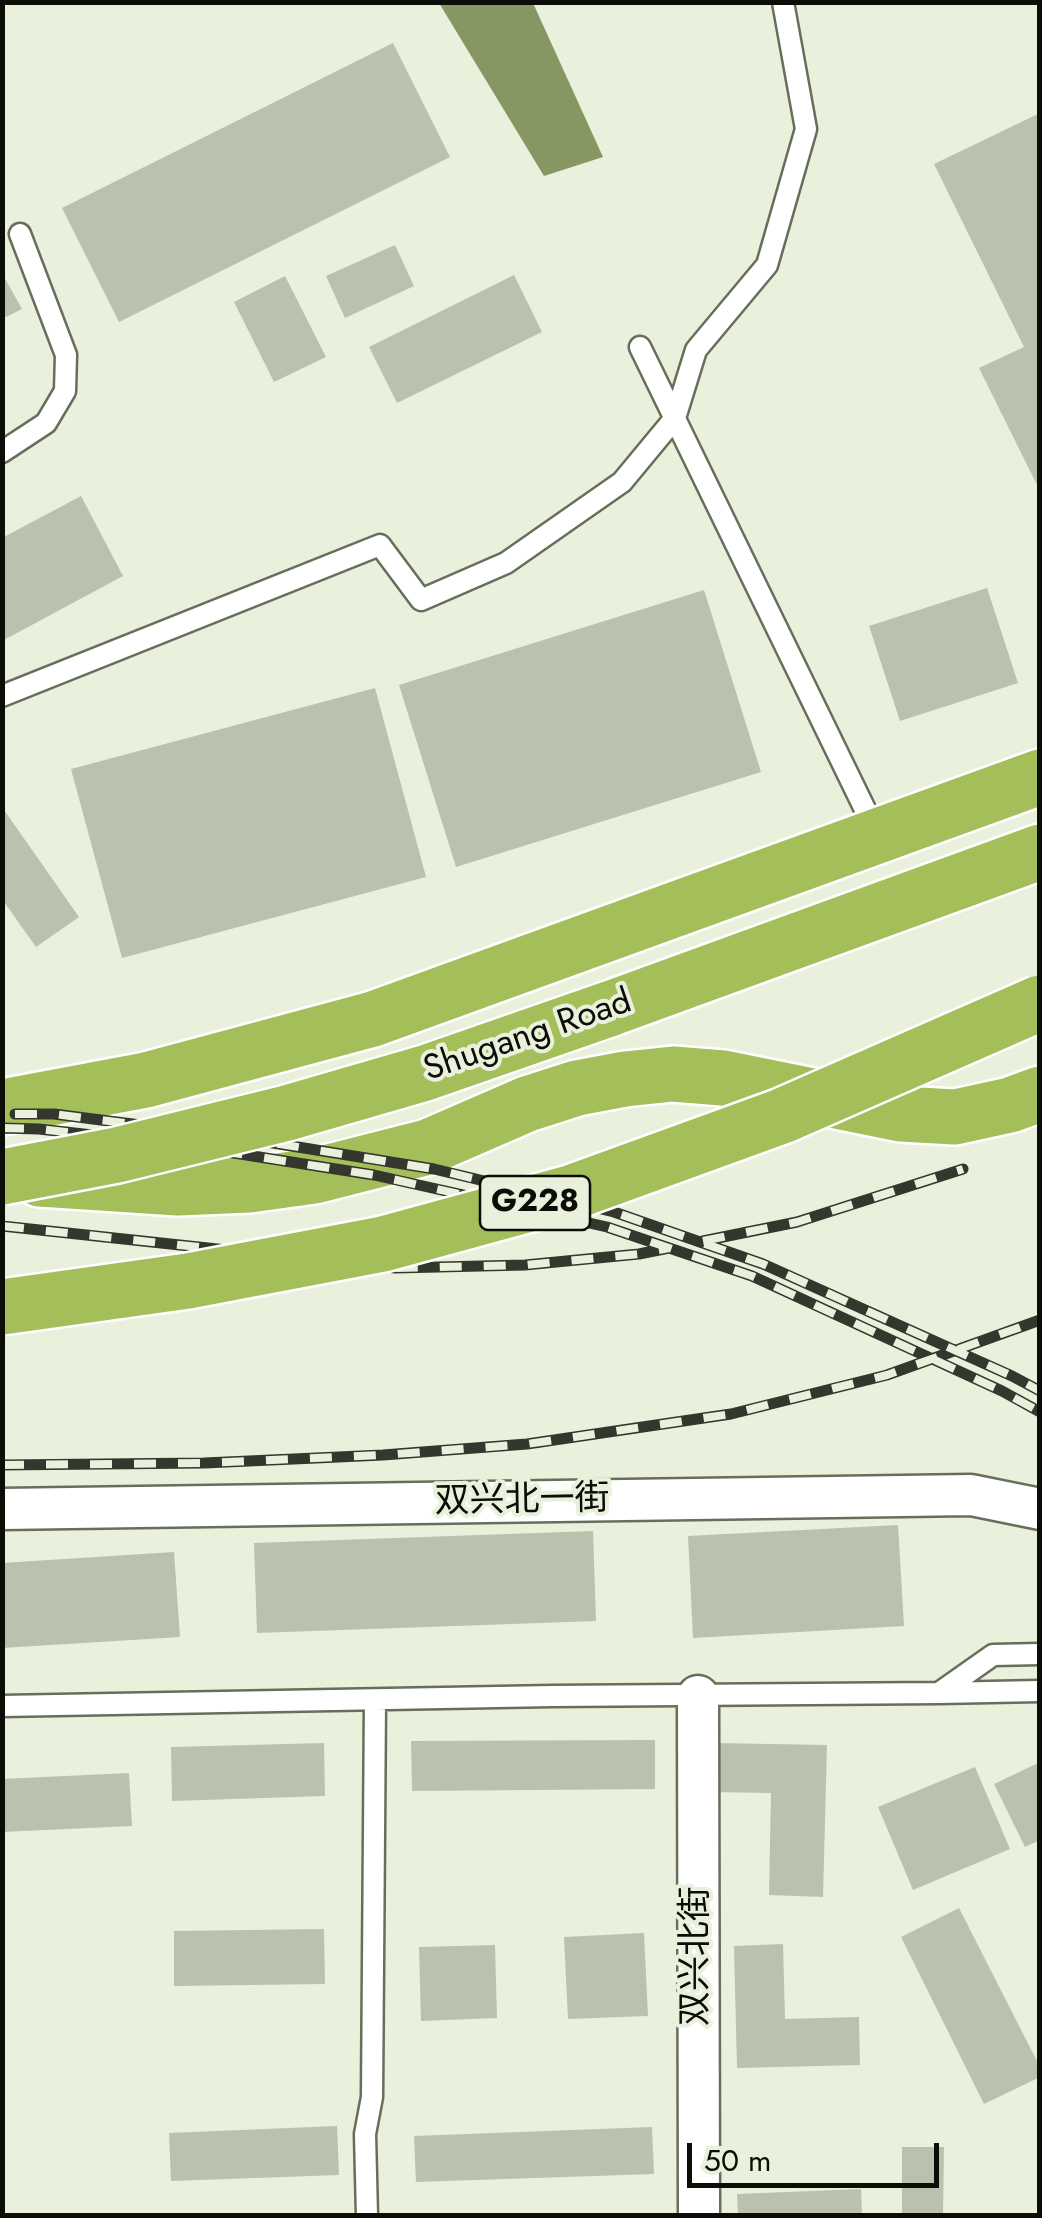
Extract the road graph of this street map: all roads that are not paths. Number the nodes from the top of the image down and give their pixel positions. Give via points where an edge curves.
1 (783, 2) edge
2 (20, 234) dead end
3 (640, 347) dead end
4 (675, 418) junction
5 (2, 452) edge
6 (2, 696) edge
7 (1040, 777) edge
8 (878, 836) junction
9 (1040, 852) edge
10 (1040, 1003) edge
11 (146, 1080) junction
12 (1040, 1094) edge
13 (3, 1105) edge
14 (2, 1177) edge
15 (178, 1188) junction
16 (2, 1307) edge
17 (2, 1509) edge
18 (1040, 1509) edge
19 (1040, 1654) edge
20 (1040, 1692) edge
21 (940, 1693) junction
22 (698, 1696) junction
23 (375, 1700) junction
24 (2, 1706) edge
25 (367, 2216) edge
26 (699, 2216) edge

1 - 4 lane via 806,129 767,265 696,350
2 - 5 lane via 66,354 64,391 46,423
3 - 4 lane
4 - 6 lane via 622,482 506,563 421,600 380,545
4 - 8 lane
7 - 8 highway
8 - 11 highway via 373,1020
9 - 14 highway, Shugang Road, bridge via 425,1073 117,1155
10 - 16 highway, G228, bridge via 782,1116 570,1193 383,1244
11 - 13 highway
11 - 15 highway via 134,1105 140,1157
12 - 15 highway via 955,1117 900,1114 723,1078 656,1075 576,1088 428,1147 349,1168 250,1185
14 - 15 highway
17 - 18 street, 双兴北一街 via 971,1495
19 - 21 lane via 993,1656
20 - 21 lane
21 - 22 lane
22 - 23 lane
22 - 26 street, 双兴北街
23 - 24 lane
23 - 25 lane

